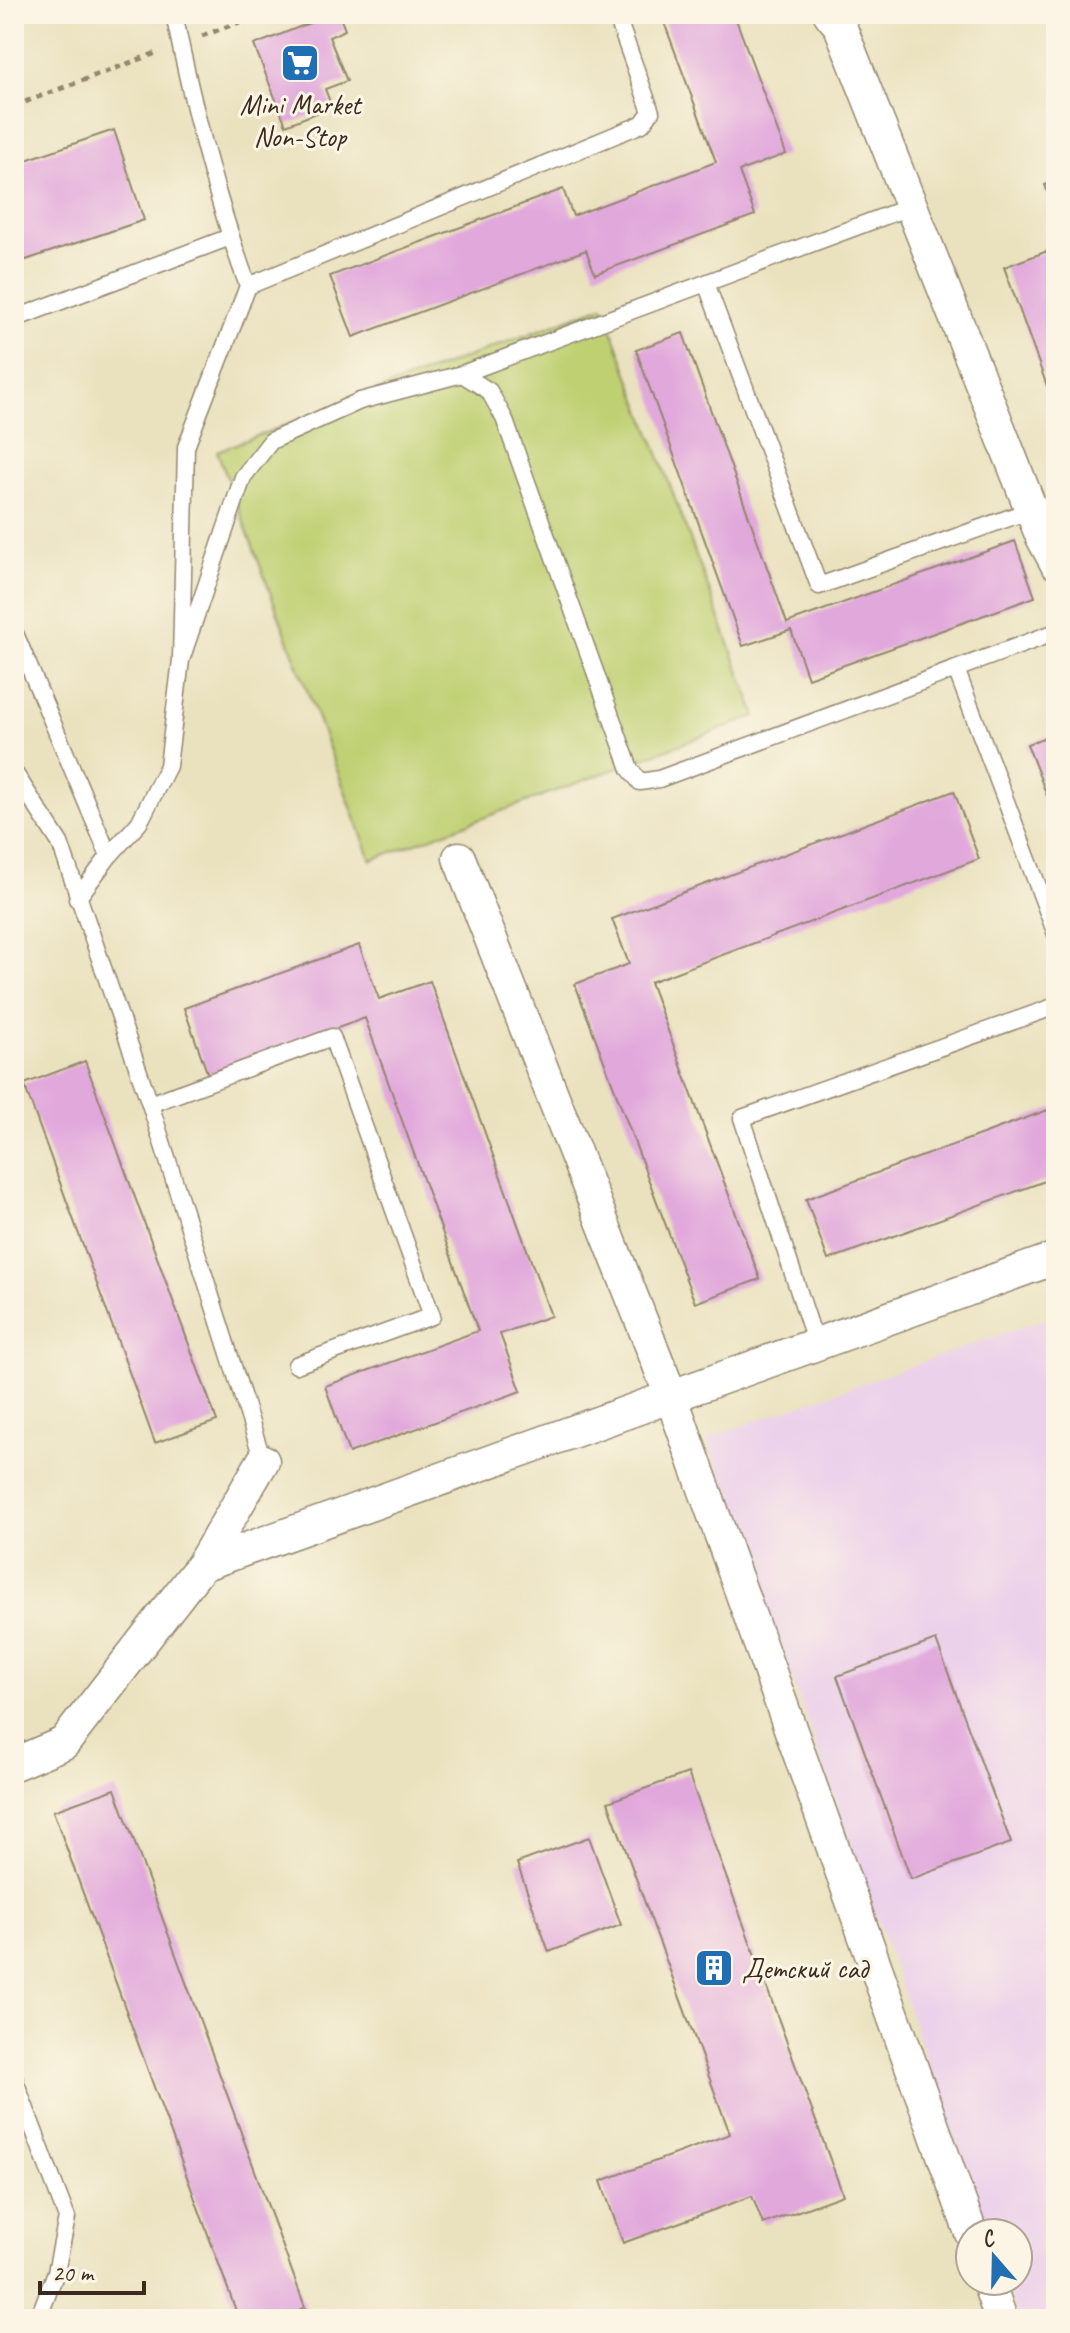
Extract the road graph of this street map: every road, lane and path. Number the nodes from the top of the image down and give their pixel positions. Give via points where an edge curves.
1 (174, 14) edge
2 (261, 14) edge
3 (616, 14) edge
4 (830, 14) edge
5 (180, 44) junction
6 (14, 106) edge
7 (912, 206) junction
8 (230, 237) junction
9 (706, 283) junction
10 (248, 286) junction
11 (14, 319) edge
12 (462, 374) junction
13 (1031, 510) junction
14 (1056, 563) edge
15 (14, 631) edge
16 (1056, 632) edge
17 (181, 660) junction
18 (956, 669) junction
19 (14, 772) edge
20 (109, 856) junction
21 (459, 858) dead end
22 (77, 899) junction
23 (1056, 934) edge
24 (1056, 1006) edge
25 (150, 1104) junction
26 (1056, 1258) edge
27 (816, 1344) junction
28 (296, 1365) dead end
29 (671, 1396) junction
30 (263, 1461) joint
31 (202, 1565) junction
32 (14, 1764) edge
33 (14, 2078) edge
34 (965, 2217) edge
35 (993, 2297) edge
36 (38, 2319) edge
37 (1001, 2319) edge

1 - 5 lane
2 - 5 path
3 - 10 lane via 651,112 642,124
4 - 7 street via 840,26
5 - 6 path
5 - 8 lane via 194,114
7 - 9 lane
7 - 13 street
8 - 10 lane
8 - 11 lane
9 - 12 lane
9 - 13 lane via 819,586
10 - 17 lane via 186,447
12 - 17 lane via 360,401 271,441 243,477
12 - 18 lane via 489,391 504,418 630,769 640,782
13 - 14 street
15 - 20 lane
16 - 18 lane
17 - 20 lane via 168,766 139,823
18 - 23 lane
19 - 22 lane via 60,843
20 - 22 lane
21 - 29 street
22 - 25 lane
24 - 27 lane via 742,1118
25 - 28 lane via 332,1037 432,1316
25 - 30 lane
26 - 27 street
27 - 29 street
29 - 31 street
29 - 34 street
30 - 31 street
31 - 32 street via 64,1743
33 - 36 lane via 67,2218 56,2272
35 - 37 street

